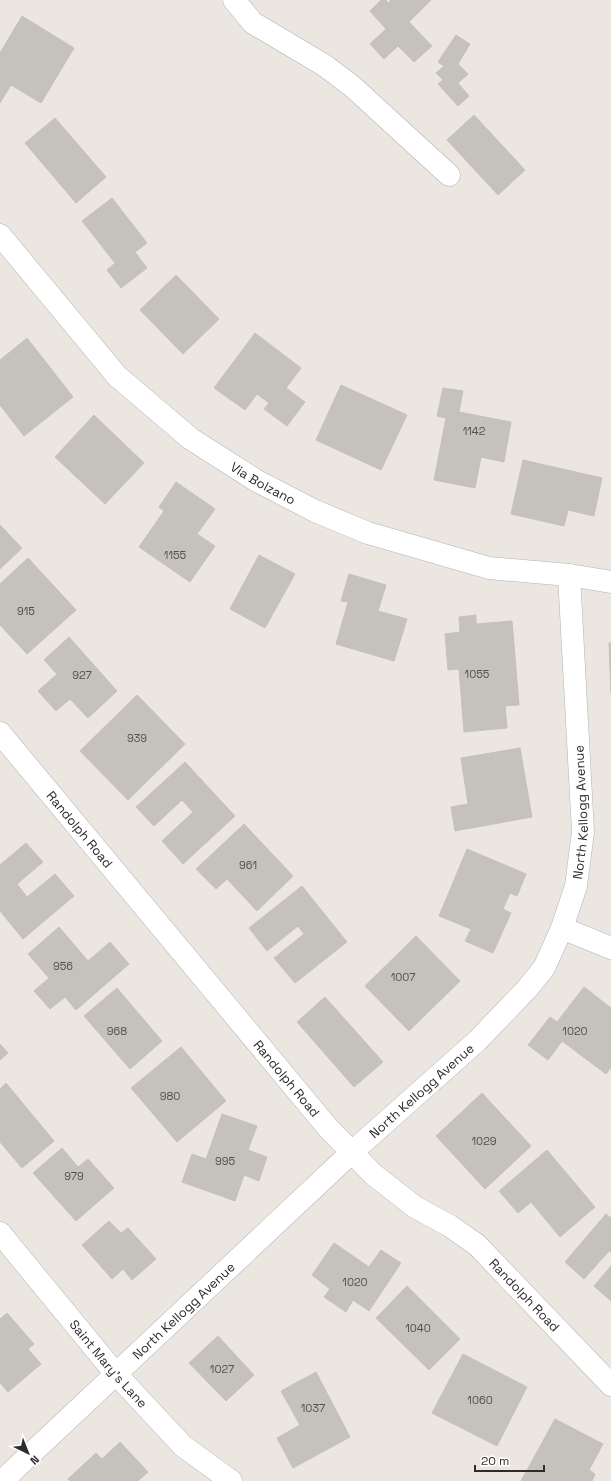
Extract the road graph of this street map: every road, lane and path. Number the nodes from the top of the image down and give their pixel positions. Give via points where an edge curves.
1 (234, 0) edge
2 (449, 175) dead end
3 (0, 236) edge
4 (569, 575) junction
5 (611, 582) edge
6 (0, 733) edge
7 (562, 928) junction
8 (611, 948) edge
9 (351, 1153) junction
10 (0, 1233) edge
11 (115, 1374) junction
12 (611, 1385) edge
13 (2, 1481) edge
14 (231, 1481) edge

1 - 2 street via 253,23 324,65 353,87
3 - 4 street, Via Bolzano via 117,376 191,438 257,481 315,511 368,533 489,568
4 - 5 street, Via Bolzano
4 - 7 street, North Kellogg Avenue via 583,832 576,886
6 - 9 street, Randolph Road
7 - 8 street
7 - 9 street, North Kellogg Avenue via 544,968 526,990 477,1041
9 - 11 street, North Kellogg Avenue
9 - 12 street, Randolph Road via 415,1207 450,1226 477,1245
10 - 11 street, Saint Mary's Lane
11 - 13 street, North Kellogg Avenue
11 - 14 street, Saint Mary's Lane via 182,1446

